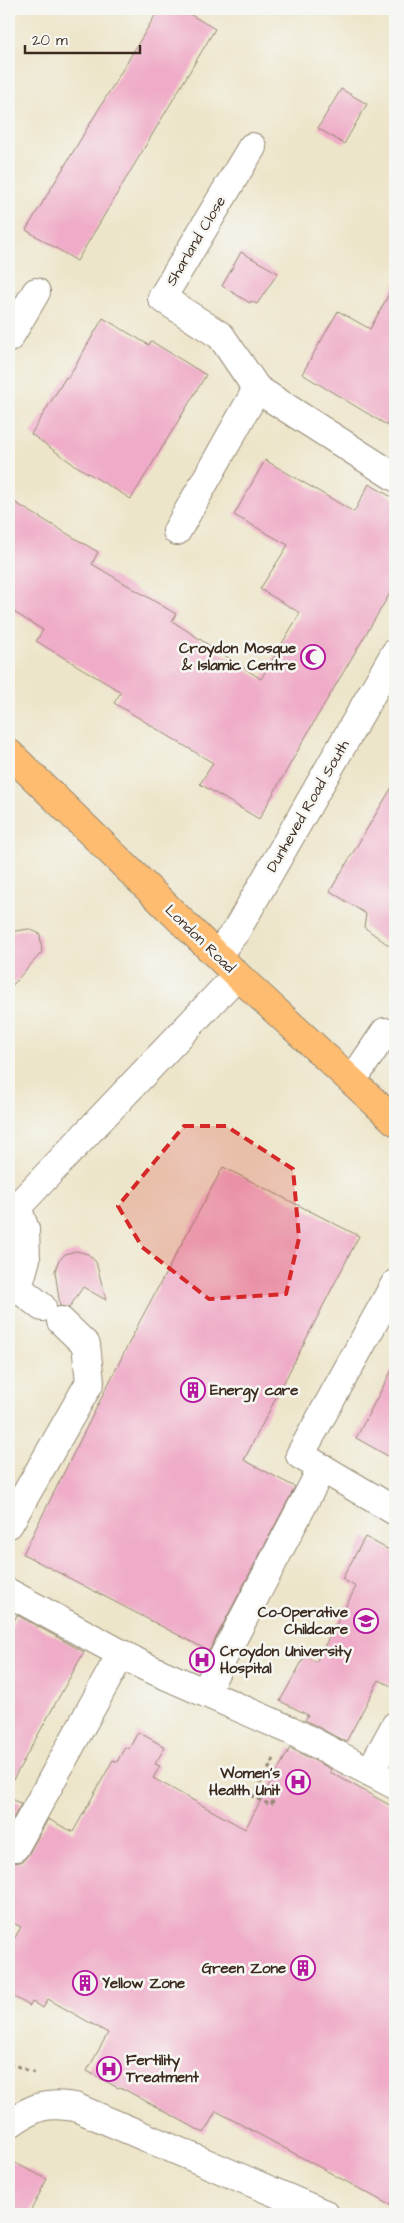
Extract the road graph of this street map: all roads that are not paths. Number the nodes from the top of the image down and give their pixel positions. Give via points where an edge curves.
1 (252, 146) dead end
2 (36, 292) dead end
3 (9, 338) edge
4 (257, 389) junction
5 (395, 477) edge
6 (177, 531) dead end
7 (395, 653) edge
8 (9, 753) edge
9 (217, 955) junction
10 (237, 975) junction
11 (390, 1035) edge
12 (352, 1081) junction
13 (395, 1121) edge
14 (13, 1207) edge
15 (395, 1284) edge
16 (322, 1468) junction
17 (395, 1511) edge
18 (9, 1524) edge
19 (9, 1593) edge
20 (121, 1654) junction
21 (205, 1692) junction
22 (395, 1726) edge
23 (370, 1772) junction
24 (395, 1786) edge
25 (15, 1847) dead end
26 (9, 2124) edge
27 (325, 2214) edge

1 - 4 street, Sharland Close via 162,298 221,336
2 - 3 street
4 - 5 street, Sharland Close
4 - 6 street
7 - 9 street, Dunheved Road South via 236,931
8 - 9 main road, London Road
9 - 10 main road, London Road
10 - 12 main road, London Road
10 - 14 street
11 - 12 street
12 - 13 main road, London Road
14 - 18 street via 26,1229 26,1259 18,1288 86,1345 90,1382
15 - 16 street via 300,1455
16 - 17 street
16 - 21 street
19 - 20 street
20 - 21 street
20 - 25 street
21 - 23 street via 290,1730
22 - 23 street
23 - 24 street
26 - 27 street via 35,2107 75,2107

